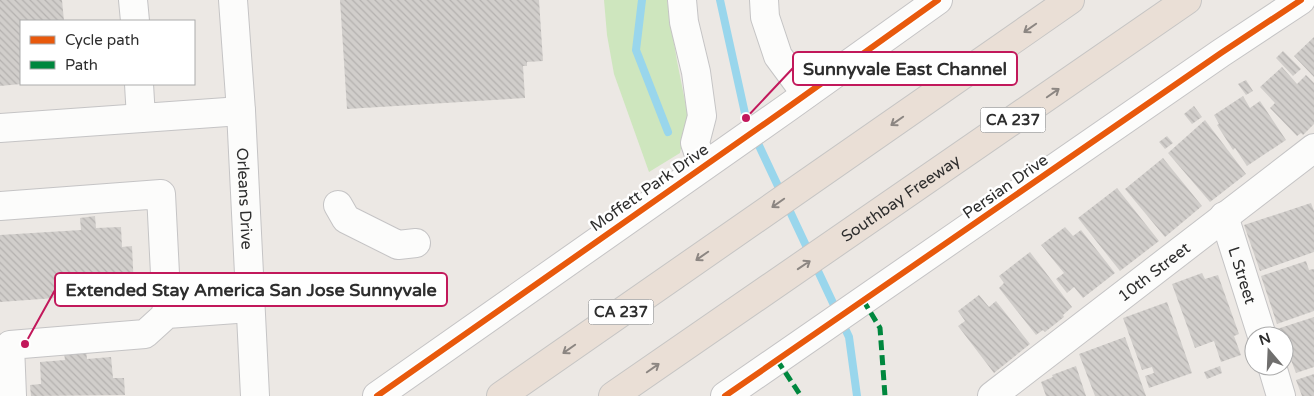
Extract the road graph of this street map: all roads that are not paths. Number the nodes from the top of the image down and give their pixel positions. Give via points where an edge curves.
1 (133, 0) edge
2 (233, 0) edge
3 (682, 0) edge
4 (764, 0) edge
5 (938, 0) edge
6 (1070, 0) edge
7 (1187, 0) edge
8 (1301, 0) edge
9 (135, 20) edge
10 (139, 85) edge
11 (796, 101) junction
12 (241, 111) junction
13 (141, 118) junction
14 (0, 128) edge
15 (1314, 148) edge
16 (708, 162) junction
17 (338, 205) dead end
18 (0, 206) edge
19 (1224, 216) junction
20 (416, 243) dead end
21 (250, 308) junction
22 (167, 314) junction
23 (1259, 326) edge
24 (1275, 376) edge
25 (12, 396) edge
26 (255, 396) edge
27 (377, 396) edge
28 (501, 396) edge
29 (613, 396) edge
30 (725, 396) edge
31 (992, 396) edge
32 (1281, 396) edge

1 - 9 street
2 - 12 street, Orleans Drive
3 - 16 street via 702,116 695,143
4 - 11 street via 778,56
5 - 11 street, Moffett Park Drive
6 -> 28 highway, CA 237
29 -> 7 highway, Southbay Freeway / CA 237
8 - 30 street, Persian Drive
10 - 13 street
11 - 16 street, Moffett Park Drive
12 - 13 street
12 - 21 street, Orleans Drive
13 - 14 street
15 - 19 street, 10th Street
16 - 27 street, Moffett Park Drive
17 - 20 street via 346,219 398,245
18 - 22 street via 161,194
19 - 23 street, L Street
19 - 31 street, 10th Street
21 - 22 street
21 - 26 street, Orleans Drive
22 - 25 street via 145,334 10,346
24 - 32 street

